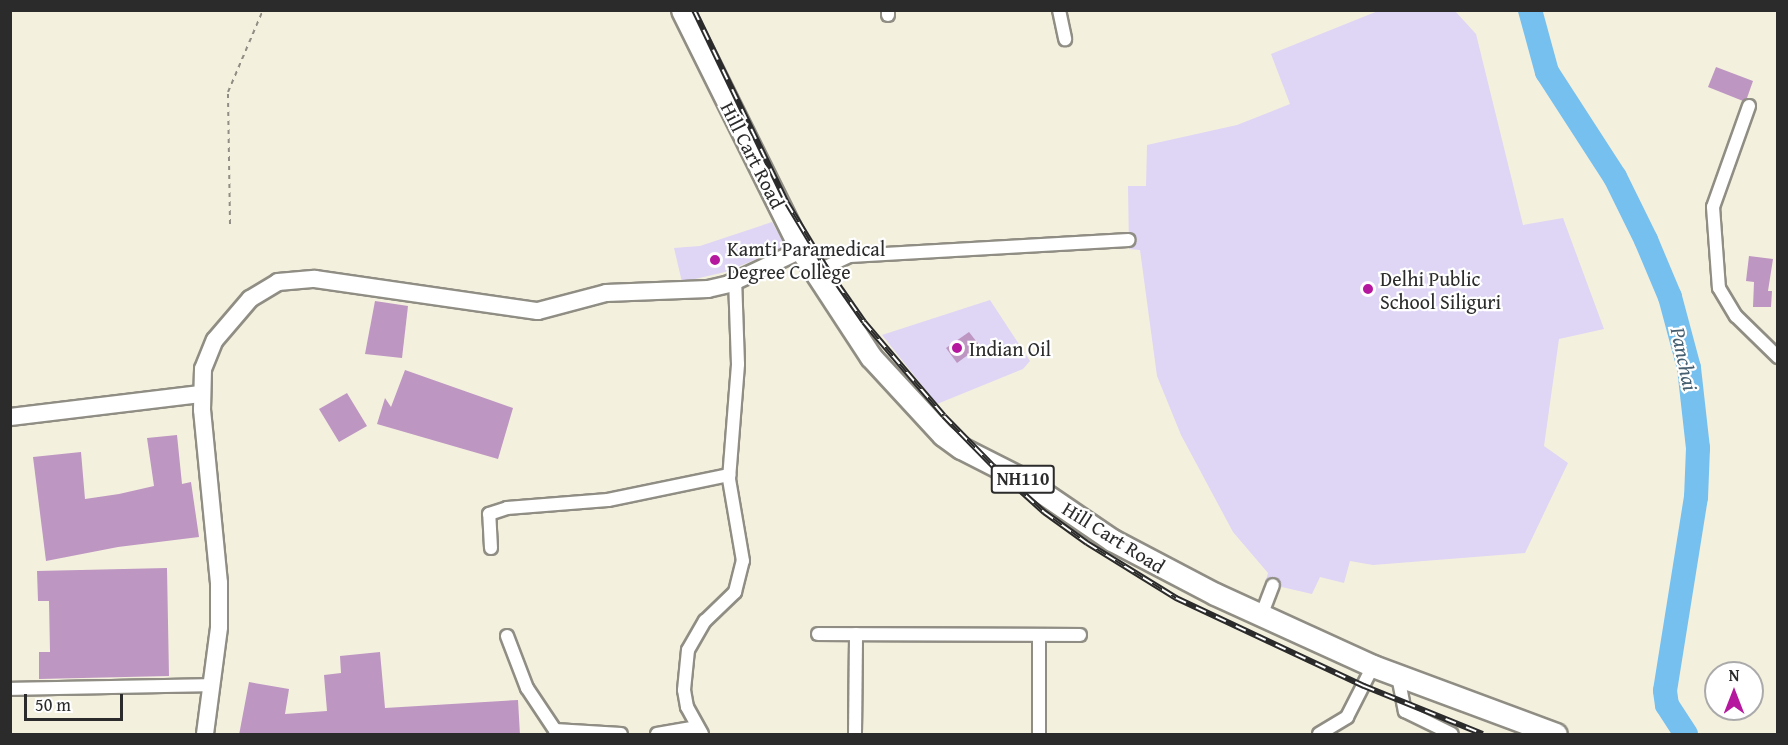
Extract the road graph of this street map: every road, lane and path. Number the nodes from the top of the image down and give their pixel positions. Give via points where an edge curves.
1 (263, 10) edge
2 (682, 10) edge
3 (1059, 10) edge
4 (1065, 39) dead end
5 (1749, 106) dead end
6 (230, 224) dead end
7 (1129, 240) dead end
8 (801, 250) junction
9 (815, 272) junction
10 (735, 280) junction
11 (1778, 357) edge
12 (201, 394) junction
13 (10, 417) edge
14 (729, 475) junction
15 (491, 548) dead end
16 (1273, 585) dead end
17 (1261, 616) junction
18 (818, 634) dead end
19 (856, 634) junction
20 (1039, 635) junction
21 (1080, 635) dead end
22 (507, 636) dead end
23 (1373, 666) junction
24 (1398, 676) junction
25 (212, 685) junction
26 (10, 689) edge
27 (699, 731) edge
28 (205, 735) edge
29 (621, 735) edge
30 (657, 735) edge
31 (855, 735) edge
32 (1039, 735) edge
33 (1318, 735) edge
34 (1452, 735) edge
35 (1556, 735) edge

1 - 6 path via 228,92
2 - 8 highway, Hill Cart Road / NH110
3 - 4 street
5 - 11 street via 1713,207 1719,288 1736,316
7 - 9 street via 850,256
8 - 9 highway, Hill Cart Road / NH110
8 - 10 street
9 - 17 highway, Hill Cart Road / NH110 via 892,383 960,448 1024,480 1161,568
10 - 12 street via 678,292 606,294 538,311 518,311 297,279 266,286 215,340 203,369
10 - 14 street via 738,364
12 - 13 street
12 - 25 street via 219,583
14 - 15 street via 608,500 507,508 489,514
14 - 27 street via 743,561 735,592 705,621 688,650 684,690
16 - 17 street
17 - 23 highway, Hill Cart Road / NH110
18 - 19 street
19 - 20 street
19 - 31 street
20 - 21 street
20 - 32 street
22 - 29 street via 527,688 555,730
23 - 24 highway, Hill Cart Road / NH110
23 - 33 street via 1347,717
24 - 34 street via 1405,711
24 - 35 highway, Hill Cart Road / NH110
25 - 26 street
25 - 28 street
27 - 30 street

